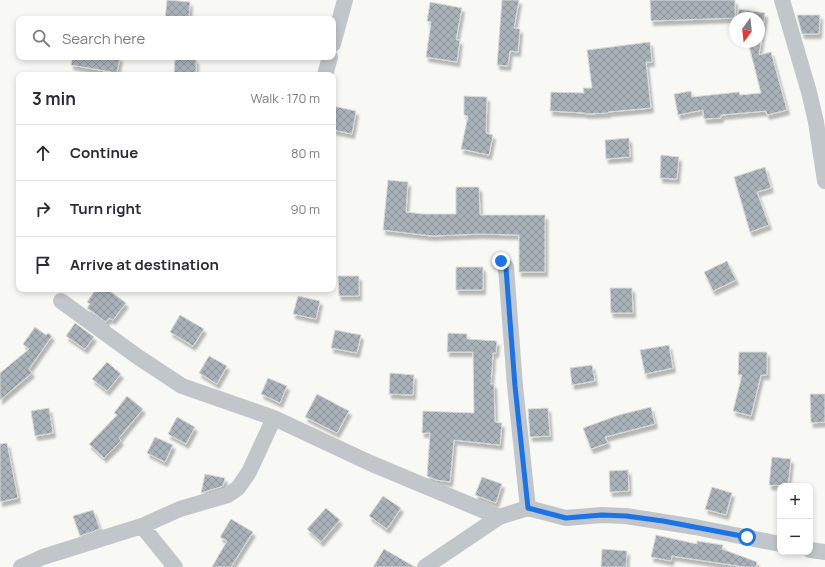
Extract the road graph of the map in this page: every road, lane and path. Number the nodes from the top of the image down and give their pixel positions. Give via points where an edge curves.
1 (345, 0) edge
2 (782, 0) edge
3 (336, 33) edge
4 (329, 60) edge
5 (326, 72) edge
6 (821, 121) edge
7 (825, 181) edge
8 (501, 261) dead end
9 (61, 300) dead end
10 (274, 418) junction
11 (528, 508) junction
12 (499, 517) junction
13 (142, 526) junction
14 (777, 543) edge
15 (813, 550) edge
16 (825, 552) edge
17 (21, 567) edge
18 (175, 567) edge
19 (425, 567) edge

1 - 3 street
2 - 6 street via 809,92
4 - 5 street
6 - 7 street
8 - 11 street via 506,268
9 - 10 street via 182,386
10 - 12 street via 370,463
10 - 13 street via 250,472 238,488 228,495 180,509
11 - 12 street
11 - 14 street via 566,518 626,516
12 - 19 street
13 - 17 street via 43,557
13 - 18 street
15 - 16 street

